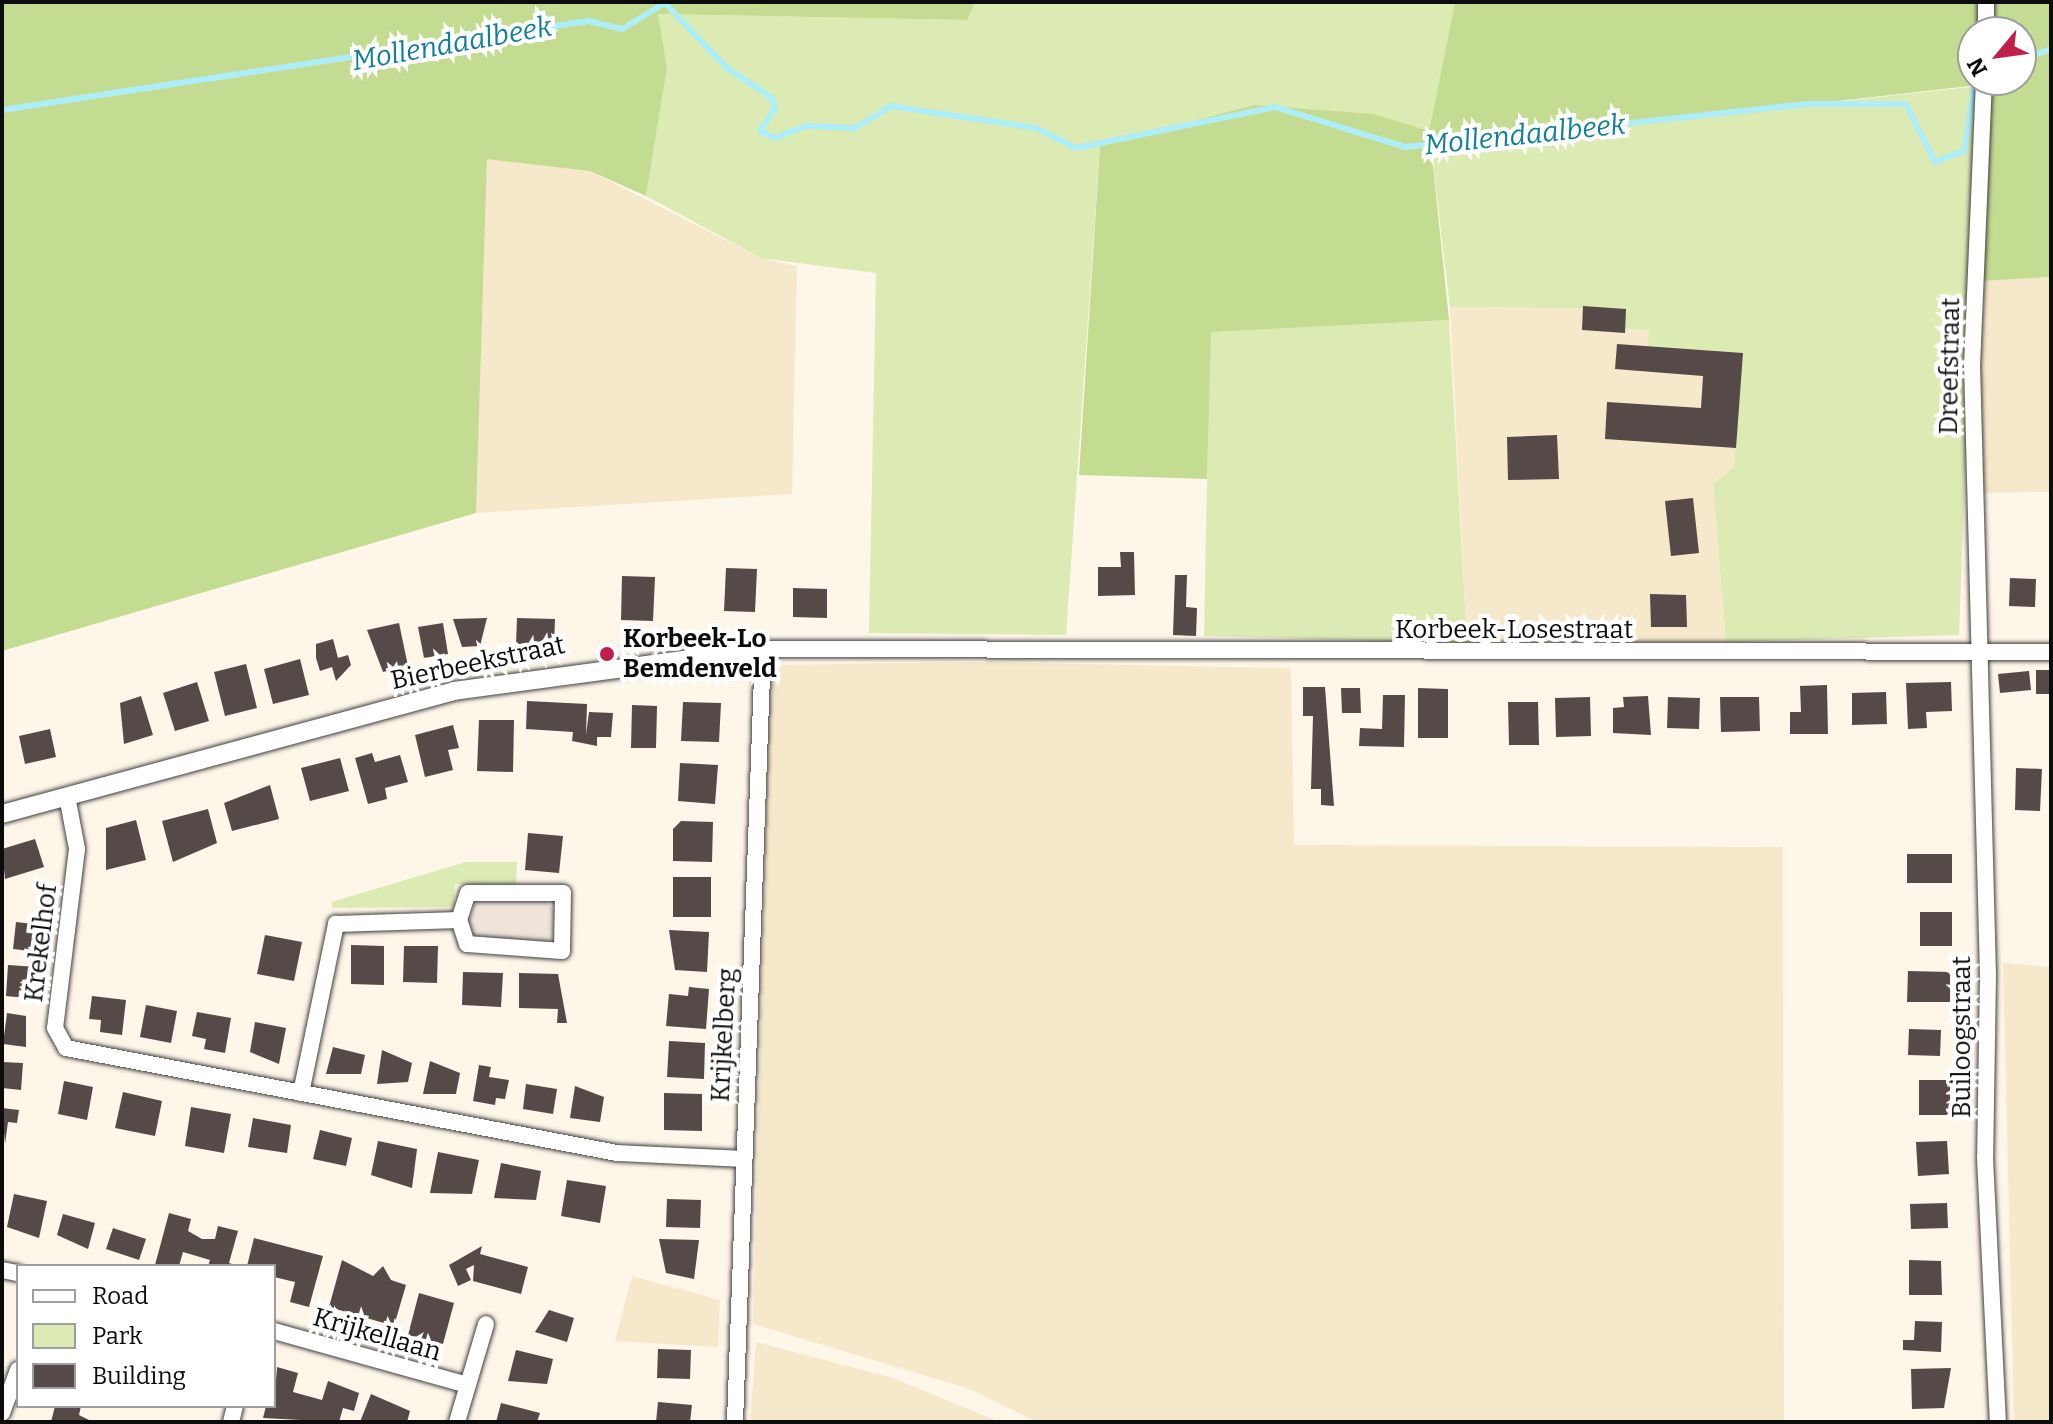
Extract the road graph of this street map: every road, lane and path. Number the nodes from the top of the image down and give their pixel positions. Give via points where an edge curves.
1 (1983, 96) edge
2 (978, 646) joint
3 (763, 649) junction
4 (2051, 652) edge
5 (1981, 653) junction
6 (67, 796) junction
7 (2, 814) edge
8 (459, 920) junction
9 (301, 1093) junction
10 (742, 1159) junction
11 (486, 1324) dead end
12 (276, 1332) edge
13 (16, 1375) edge
14 (467, 1385) junction
15 (2, 1413) edge
16 (457, 1422) edge
17 (735, 1422) edge
18 (1998, 1422) edge

1 - 5 street, Dreefstraat via 1972,364
2 - 3 street, Bierbeekstraat
2 - 5 street, Korbeek-Losestraat
3 - 6 street, Bierbeekstraat via 454,691
3 - 10 street, Krijkelberg
4 - 5 street, Korbeek-Losestraat
5 - 18 street, Builoogstraat via 1985,1158
6 - 7 street, Bierbeekstraat
6 - 9 street, Krekelhof via 77,849 55,1028 61,1044
8 - 8 street via 467,944 477,949 562,951 563,893 468,893
8 - 9 street via 336,924
9 - 10 street, Krekelhof via 617,1153
10 - 17 street, Krijkelberg
11 - 14 street, Krijkellaan
12 - 14 street, Krijkellaan
13 - 15 street
14 - 16 street, Krijkellaan

